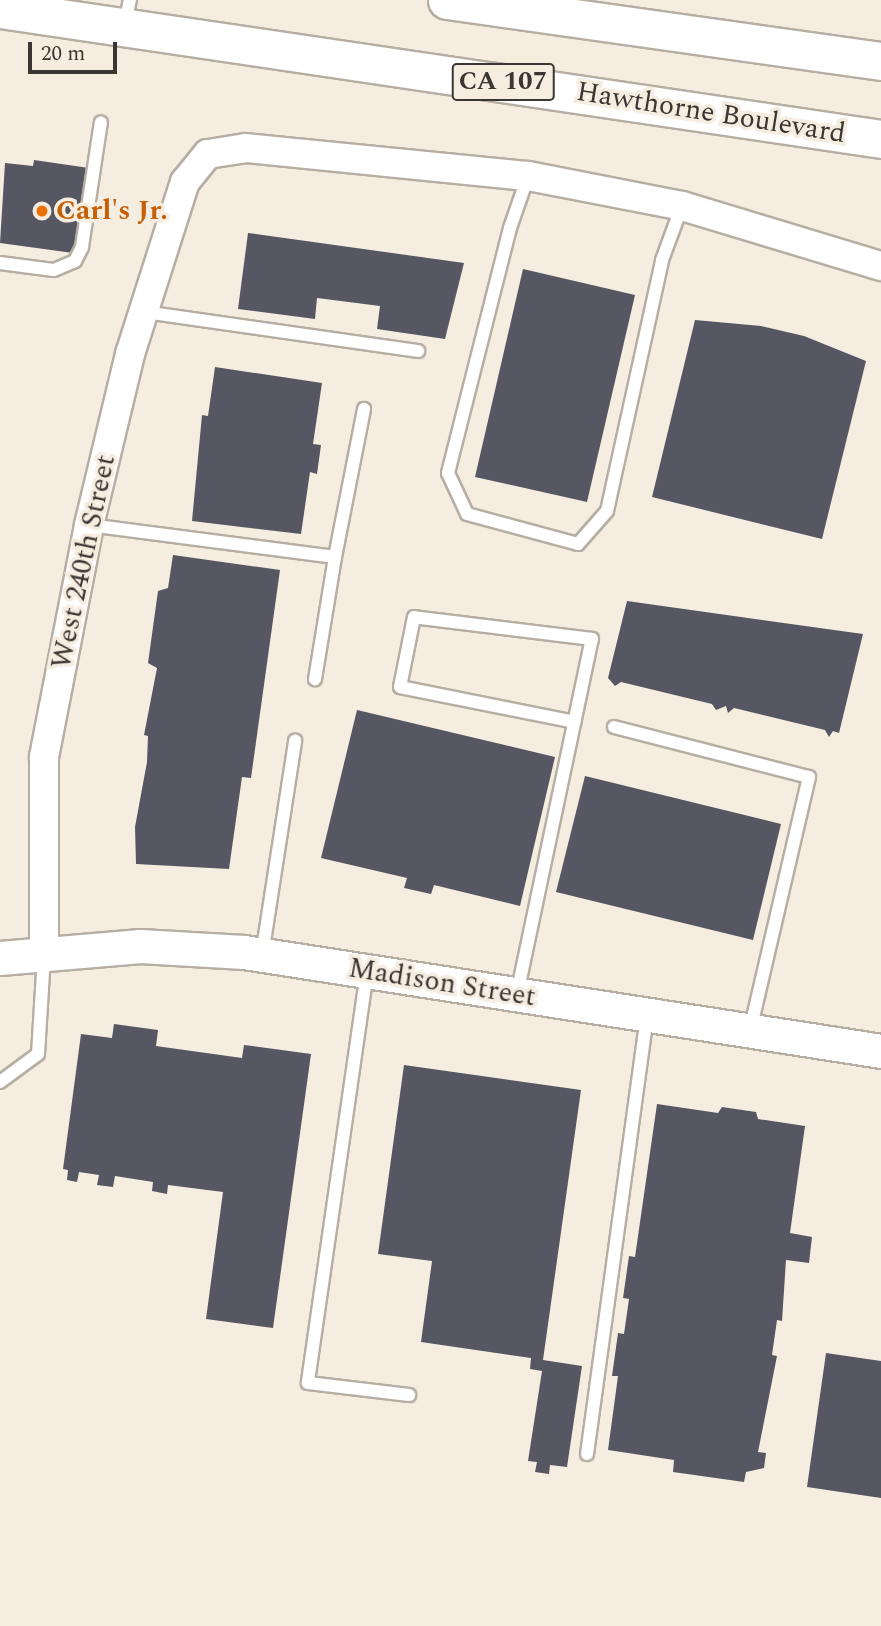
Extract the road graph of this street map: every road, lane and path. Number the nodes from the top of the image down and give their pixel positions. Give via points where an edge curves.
1 (447, 0) edge
2 (497, 4) edge
3 (0, 9) edge
4 (127, 12) edge
5 (881, 61) edge
6 (101, 122) dead end
7 (881, 139) edge
8 (528, 176) junction
9 (682, 206) junction
10 (0, 263) edge
11 (881, 266) edge
12 (143, 312) junction
13 (418, 351) dead end
14 (363, 409) dead end
15 (89, 525) junction
16 (335, 557) junction
17 (315, 679) dead end
18 (575, 722) junction
19 (614, 727) dead end
20 (295, 741) dead end
21 (44, 952) junction
22 (262, 955) junction
23 (0, 958) edge
24 (367, 971) junction
25 (517, 995) junction
26 (647, 1015) junction
27 (750, 1031) junction
28 (881, 1051) edge
29 (0, 1082) edge
30 (409, 1395) dead end
31 (587, 1454) dead end

1 - 2 main road
2 - 5 main road via 625,19
3 - 4 main road, Hawthorne Boulevard / CA 107
4 - 7 main road, Hawthorne Boulevard / CA 107
6 - 10 lane via 82,247 75,261 54,270
8 - 9 street
8 - 9 lane via 510,228 448,473 467,514 578,544 607,511 662,260
8 - 12 street, West 240th Street via 246,148 208,154 185,182
9 - 11 street
12 - 13 lane
12 - 15 street, West 240th Street
14 - 16 lane
15 - 16 lane
15 - 21 street, West 240th Street via 44,757
16 - 17 lane
18 - 18 lane via 593,639 414,617 400,687
18 - 25 lane
19 - 27 lane via 809,777
20 - 22 lane
21 - 22 main road, Madison Street via 140,946
21 - 23 main road, Madison Street
21 - 29 lane via 38,1054
22 - 24 main road, Madison Street
24 - 25 main road, Madison Street
24 - 30 lane via 308,1383
25 - 26 main road, Madison Street
26 - 27 main road, Madison Street
26 - 31 lane
27 - 28 main road, Madison Street

